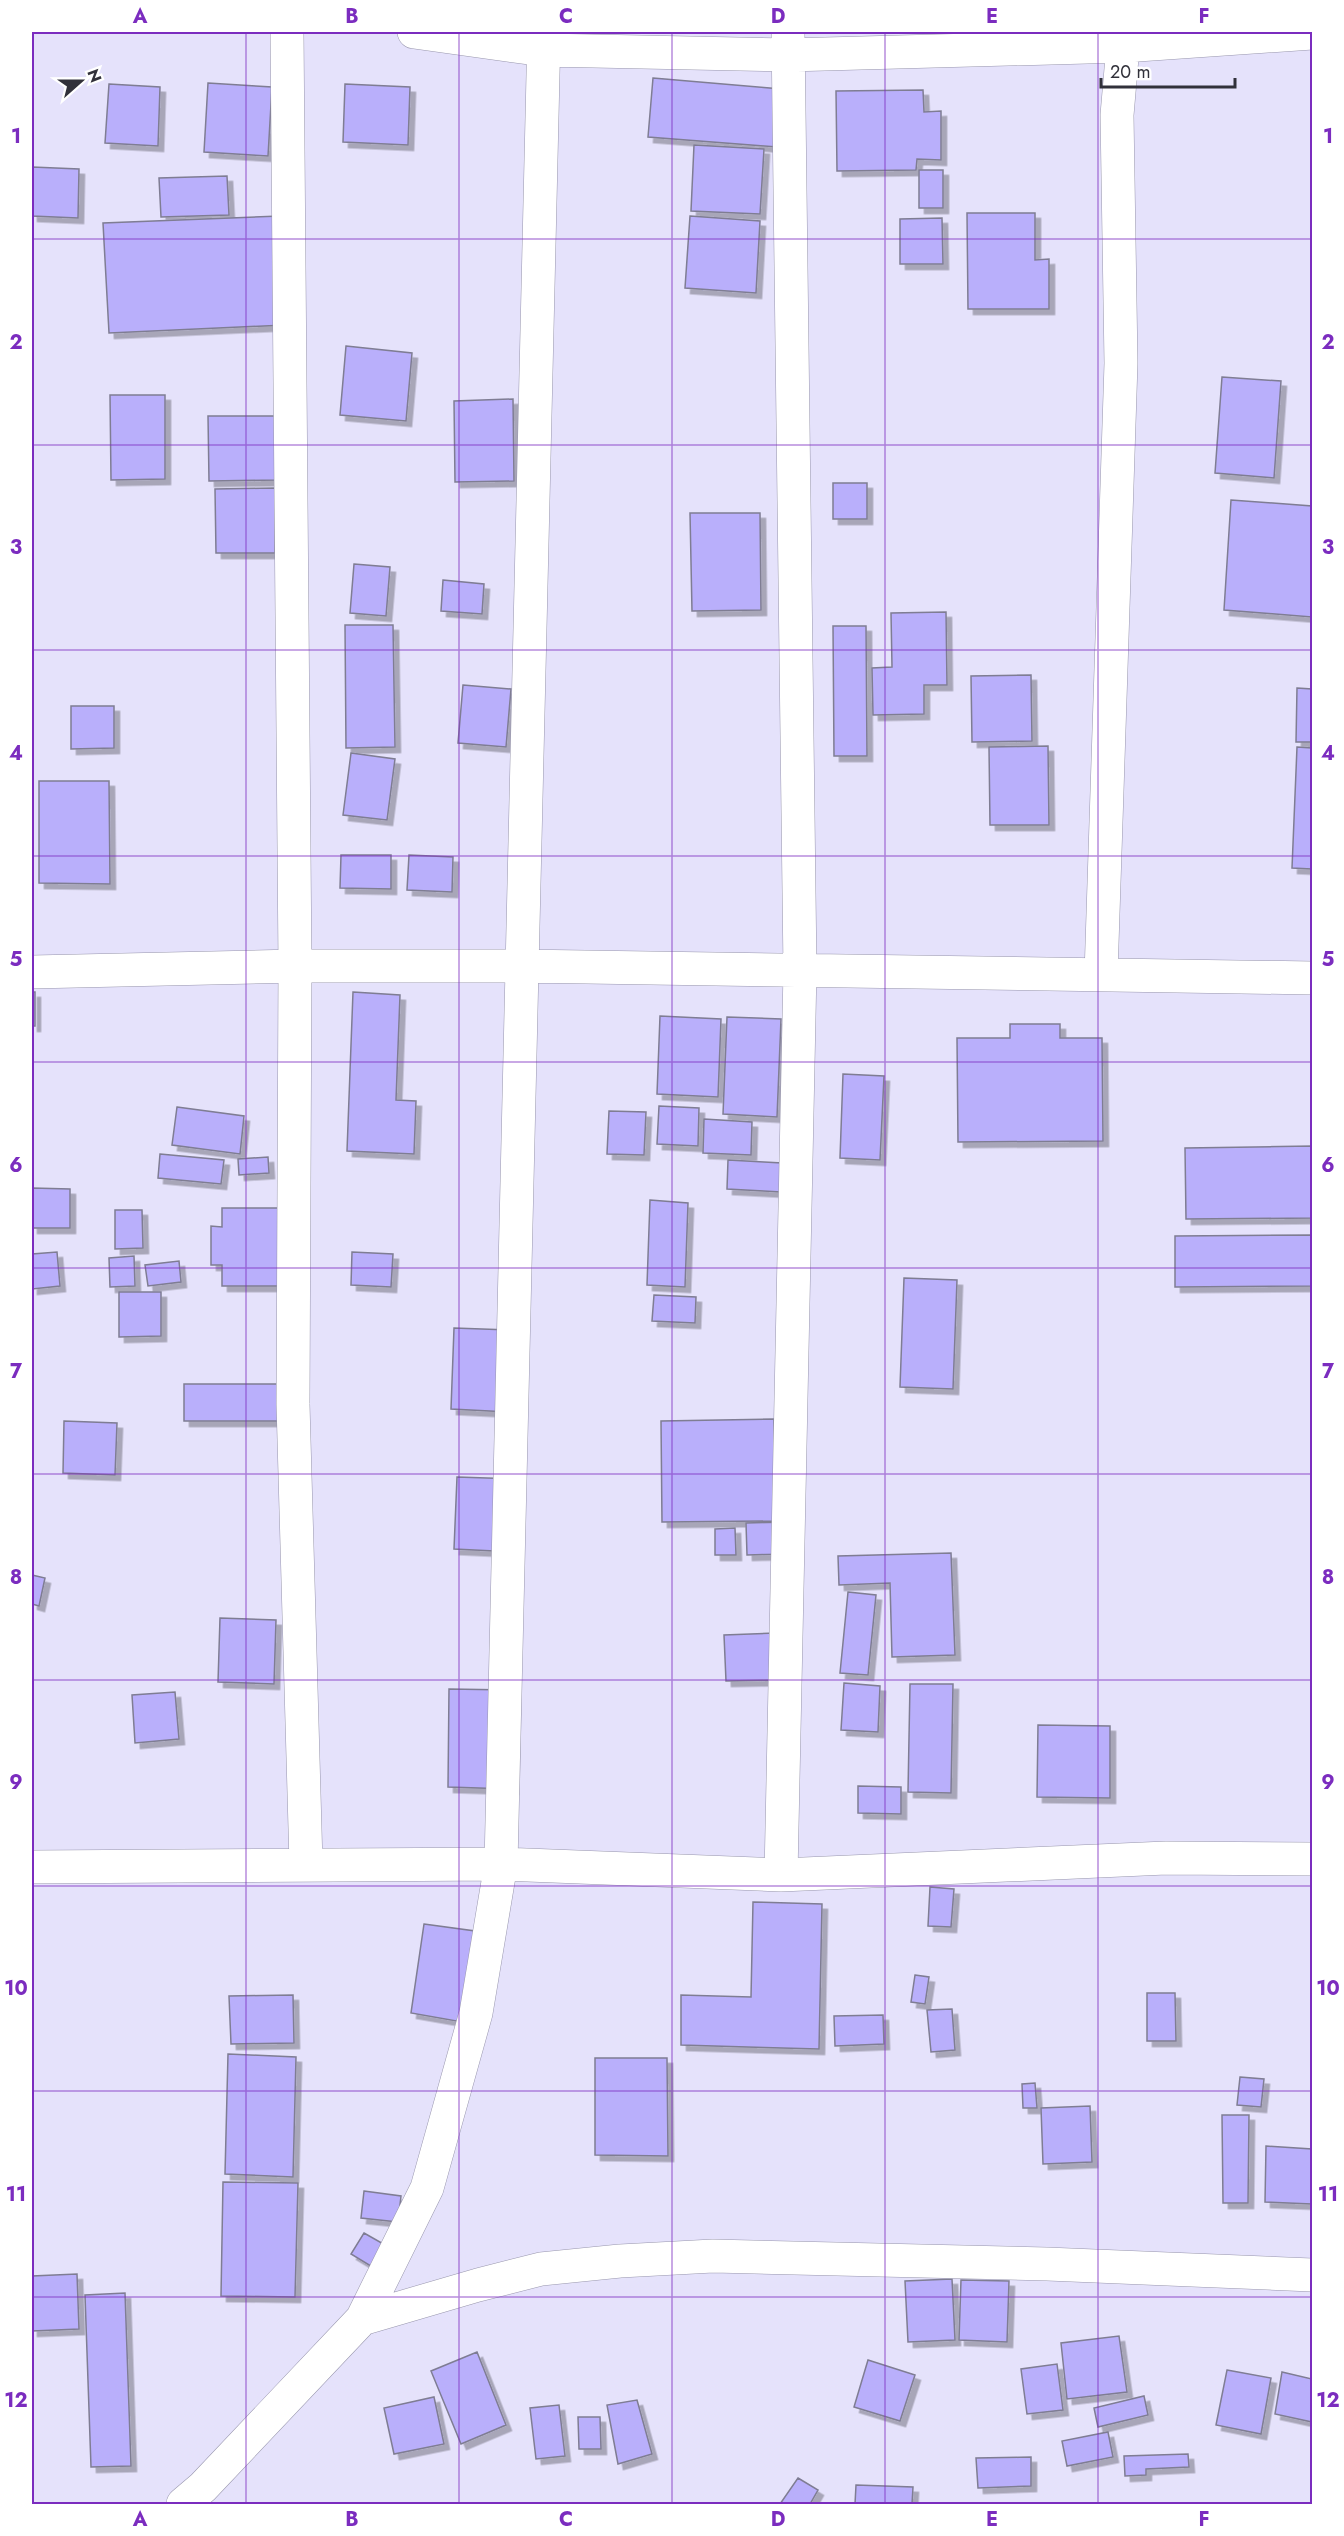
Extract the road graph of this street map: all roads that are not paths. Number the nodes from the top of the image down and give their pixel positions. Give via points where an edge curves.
1 (287, 32) edge
2 (414, 32) edge
3 (1312, 33) edge
4 (544, 41) edge
5 (788, 43) edge
6 (1123, 46) junction
7 (295, 966) junction
8 (521, 966) junction
9 (800, 970) junction
10 (32, 972) edge
11 (1101, 975) junction
12 (1312, 978) edge
13 (1312, 1858) edge
14 (306, 1864) junction
15 (501, 1864) junction
16 (32, 1867) edge
17 (781, 1875) junction
18 (1312, 2275) edge
19 (362, 2319) junction
20 (183, 2505) edge

1 - 7 street
2 - 4 street
3 - 6 street
4 - 5 street
4 - 8 street
5 - 6 street
5 - 9 street
6 - 11 street via 1117,115 1121,363
7 - 8 street
7 - 10 street
7 - 14 street via 293,1404
8 - 9 street
8 - 15 street
9 - 11 street
9 - 17 street
11 - 12 street
13 - 17 street via 1166,1858
14 - 15 street
14 - 16 street
15 - 17 street
15 - 19 street via 476,2013 427,2188
18 - 19 street via 714,2256 541,2269
19 - 20 street

